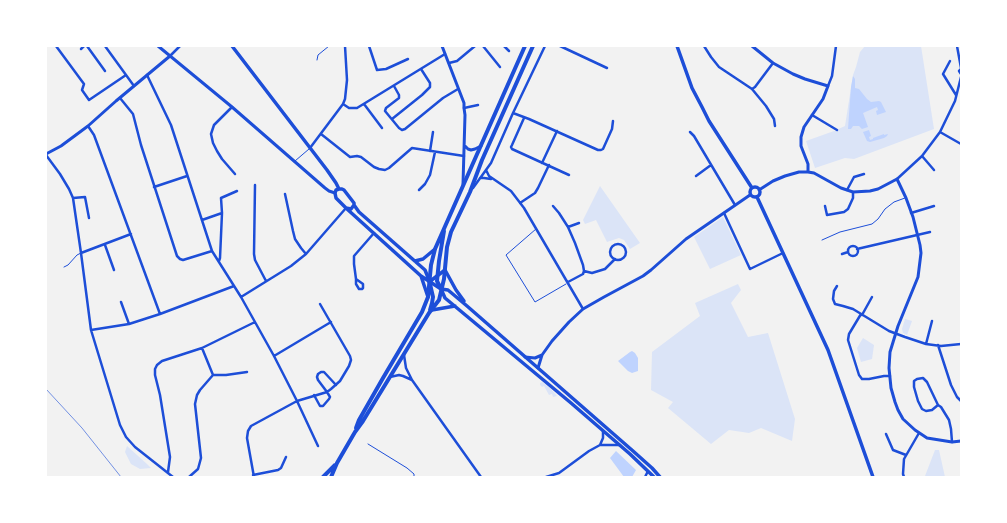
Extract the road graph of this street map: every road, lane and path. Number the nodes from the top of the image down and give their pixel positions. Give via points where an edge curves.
1 (56, 46) edge
2 (86, 46) edge
3 (105, 46) edge
4 (158, 46) edge
5 (180, 46) edge
6 (232, 46) edge
7 (329, 46) edge
8 (345, 46) edge
9 (369, 46) edge
10 (442, 46) edge
11 (475, 46) edge
12 (483, 46) edge
13 (504, 46) edge
14 (525, 46) edge
15 (533, 46) edge
16 (545, 46) edge
17 (560, 46) edge
18 (677, 46) edge
19 (704, 46) edge
20 (752, 46) edge
21 (836, 46) edge
22 (957, 46) edge
23 (81, 49) dead end
24 (509, 52) dead end
25 (445, 54) junction
26 (170, 56) junction
27 (408, 59) dead end
28 (318, 60) dead end
29 (950, 61) dead end
30 (449, 63) junction
31 (773, 63) junction
32 (500, 67) dead end
33 (421, 68) junction
34 (608, 68) dead end
35 (961, 69) edge
36 (105, 71) dead end
37 (126, 75) junction
38 (147, 75) junction
39 (961, 76) edge
40 (134, 86) junction
41 (394, 86) junction
42 (828, 86) junction
43 (458, 89) junction
44 (752, 89) junction
45 (956, 95) junction
46 (120, 98) junction
47 (343, 104) junction
48 (364, 104) junction
49 (478, 106) dead end
50 (232, 107) junction
51 (464, 108) junction
52 (513, 113) junction
53 (812, 115) junction
54 (524, 118) junction
55 (392, 119) junction
56 (613, 121) dead end
57 (88, 126) junction
58 (775, 126) dead end
59 (382, 128) dead end
60 (837, 130) dead end
61 (433, 132) dead end
62 (557, 132) junction
63 (690, 132) dead end
64 (940, 132) junction
65 (321, 134) junction
66 (961, 144) edge
67 (465, 146) junction
68 (481, 146) junction
69 (310, 148) junction
70 (430, 151) junction
71 (436, 152) junction
72 (46, 155) edge
73 (464, 156) junction
74 (922, 156) junction
75 (294, 162) junction
76 (542, 163) junction
77 (548, 165) junction
78 (711, 165) junction
79 (486, 170) junction
80 (934, 170) dead end
81 (808, 172) junction
82 (235, 174) dead end
83 (568, 174) dead end
84 (864, 174) dead end
85 (187, 176) junction
86 (696, 176) dead end
87 (480, 178) junction
88 (897, 179) junction
89 (493, 180) junction
90 (463, 185) junction
91 (255, 186) dead end
92 (154, 187) junction
93 (752, 188) junction
94 (339, 189) junction
95 (418, 190) dead end
96 (759, 190) junction
97 (847, 190) junction
98 (237, 191) dead end
99 (470, 192) junction
100 (853, 192) junction
101 (335, 193) junction
102 (285, 194) dead end
103 (750, 195) junction
104 (757, 197) junction
105 (73, 198) junction
106 (906, 198) junction
107 (520, 202) junction
108 (354, 205) junction
109 (735, 205) junction
110 (553, 206) dead end
111 (825, 206) dead end
112 (934, 206) dead end
113 (347, 209) junction
114 (724, 213) junction
115 (911, 213) junction
116 (222, 214) junction
117 (89, 218) dead end
118 (202, 220) junction
119 (579, 223) dead end
120 (568, 227) junction
121 (445, 228) junction
122 (536, 229) junction
123 (930, 232) dead end
124 (374, 233) junction
125 (131, 234) junction
126 (917, 236) junction
127 (822, 240) dead end
128 (105, 245) junction
129 (435, 249) junction
130 (857, 249) junction
131 (212, 251) junction
132 (848, 252) junction
133 (81, 253) junction
134 (783, 253) junction
135 (306, 254) junction
136 (842, 254) dead end
137 (615, 259) junction
138 (219, 261) junction
139 (415, 261) junction
140 (64, 267) dead end
141 (114, 270) dead end
142 (446, 270) junction
143 (584, 271) junction
144 (420, 276) junction
145 (437, 276) junction
146 (356, 279) dead end
147 (266, 281) junction
148 (429, 282) junction
149 (568, 282) junction
150 (234, 286) junction
151 (837, 286) dead end
152 (442, 289) junction
153 (241, 297) junction
154 (428, 297) junction
155 (872, 297) dead end
156 (121, 302) dead end
157 (320, 304) dead end
158 (455, 306) junction
159 (467, 306) junction
160 (583, 309) junction
161 (431, 312) junction
162 (160, 314) junction
163 (862, 315) junction
164 (932, 321) dead end
165 (256, 322) junction
166 (330, 322) junction
167 (129, 324) junction
168 (91, 330) junction
169 (896, 334) junction
170 (926, 344) junction
171 (961, 344) edge
172 (938, 345) junction
173 (202, 348) junction
174 (404, 354) junction
175 (542, 355) junction
176 (274, 356) junction
177 (525, 357) junction
178 (538, 368) junction
179 (247, 372) dead end
180 (213, 375) junction
181 (890, 376) junction
182 (390, 378) junction
183 (412, 380) junction
184 (336, 385) junction
185 (327, 392) junction
186 (314, 395) junction
187 (298, 401) junction
188 (961, 402) edge
189 (938, 405) junction
190 (603, 430) junction
191 (355, 432) junction
192 (886, 434) dead end
193 (919, 434) junction
194 (961, 441) edge
195 (952, 442) junction
196 (368, 444) dead end
197 (600, 445) junction
198 (620, 445) junction
199 (318, 446) dead end
200 (906, 455) junction
201 (286, 457) dead end
202 (337, 463) junction
203 (648, 471) junction
204 (168, 472) junction
205 (254, 476) edge
206 (173, 477) edge
207 (189, 477) edge
208 (323, 477) edge
209 (331, 477) edge
210 (414, 477) edge
211 (481, 477) edge
212 (546, 477) edge
213 (645, 477) edge
214 (654, 477) edge
215 (660, 477) edge
216 (873, 477) edge
217 (904, 477) edge

1 - 37 street via 84,84 82,90 89,100
2 - 23 street
2 - 36 street
3 - 37 street
4 - 26 street
5 - 26 street
6 - 69 main road
7 - 28 lane via 318,55
8 - 47 street via 347,89
9 - 27 street via 377,70 386,69
10 - 25 street
11 - 30 street via 456,61
12 - 32 street
13 - 24 street
14 - 68 main road
15 - 99 main road
16 - 52 street
17 - 34 street
18 - 93 main road via 692,88 709,121
19 - 44 street via 719,67
20 - 31 street
21 - 42 street
22 - 35 street
25 - 30 street
25 - 33 street
26 - 38 street
26 - 50 street
29 - 45 street via 944,74
30 - 43 street
31 - 42 street via 793,74
31 - 44 street
33 - 41 street
33 - 55 street via 430,87
35 - 39 street
37 - 40 street
38 - 40 street
38 - 85 street via 170,125
39 - 45 street
40 - 46 street
41 - 48 street
41 - 55 street via 399,98 385,111
42 - 53 street
43 - 51 street
43 - 55 street via 405,129 399,128
44 - 58 street via 774,118
45 - 64 street
46 - 57 street
46 - 92 street via 133,114
47 - 48 street via 349,108 357,108
47 - 65 street
48 - 59 street
49 - 51 street
50 - 75 street
50 - 82 street via 214,125 211,134 217,151
51 - 67 street
52 - 54 street
52 - 79 street
53 - 60 street
53 - 81 street via 801,137
54 - 62 street
54 - 76 street via 511,147
56 - 62 street via 612,129 601,150
57 - 72 street
57 - 125 street via 94,135
61 - 70 street
62 - 76 street
63 - 78 street
64 - 66 street
64 - 74 street
65 - 69 street
65 - 70 street via 350,157 361,157 374,167 385,170 412,148
67 - 68 street via 471,150
67 - 73 street
68 - 90 main road
69 - 75 lane
69 - 94 main road
70 - 71 street
71 - 73 street
71 - 95 street via 430,175
72 - 105 street
73 - 90 street
74 - 80 street
74 - 88 street
75 - 101 street via 329,191
76 - 77 street
77 - 83 street
77 - 107 street via 535,193
78 - 86 street
78 - 109 street
79 - 87 street
79 - 89 street
81 - 96 street via 785,176
81 - 97 street
84 - 97 street via 854,177
85 - 92 street
85 - 118 street
87 - 89 street
87 - 99 street
88 - 100 street via 878,189
88 - 106 street
89 - 107 street via 511,192
90 - 121 main road
91 - 147 street via 254,254
92 - 131 street via 177,256 183,260
93 - 96 main road
93 - 103 main road
94 - 101 main road
94 - 108 main road via 344,190
96 - 104 main road
97 - 100 street
98 - 116 street via 222,198
99 - 142 main road via 451,232 447,247
100 - 111 street via 853,198 844,212 827,215
101 - 113 main road via 336,198
102 - 135 street via 294,235
103 - 104 main road
103 - 109 street
104 - 134 main road
105 - 117 street via 85,197
105 - 133 street
106 - 115 street
106 - 127 lane via 884,209 872,224 840,232
107 - 122 street
108 - 113 main road
108 - 139 main road
109 - 114 street
110 - 120 street
112 - 115 street
113 - 124 main road
113 - 135 street
114 - 134 street via 750,269
114 - 160 street via 686,239 643,276
115 - 126 street
116 - 118 street
116 - 138 street
118 - 131 street
119 - 120 street
120 - 143 street
121 - 129 main road
121 - 145 main road
122 - 149 street
122 - 149 lane via 506,255 535,302
123 - 126 street
124 - 144 main road
124 - 146 street via 354,256
125 - 128 street
125 - 162 street
126 - 130 street
126 - 169 street via 921,253 918,278
128 - 133 street
128 - 141 street
129 - 139 main road via 423,259
129 - 148 main road
130 - 132 street via 851,246
130 - 132 street via 855,255
131 - 138 street
132 - 136 street
133 - 140 lane
133 - 168 street
134 - 216 main road via 828,350
135 - 147 street
137 - 137 street via 623,258 626,250 624,246 613,246 610,253
137 - 143 street via 605,269 592,273
138 - 150 street
139 - 148 main road via 425,270
142 - 145 main road
142 - 152 main road
142 - 159 main road
143 - 149 street
144 - 148 main road
144 - 154 main road
145 - 148 main road
145 - 152 main road
147 - 153 street
148 - 152 main road
148 - 154 main road
148 - 161 main road via 432,290
149 - 160 street
150 - 153 street
150 - 162 street
151 - 163 street via 833,299 835,304 853,309
152 - 158 main road via 445,298
152 - 159 main road via 448,290
152 - 161 main road via 439,300
153 - 165 street
154 - 191 main road via 422,312 359,420
155 - 163 street
156 - 167 street
157 - 166 street
158 - 161 main road
158 - 190 main road
159 - 177 main road
160 - 175 street
161 - 174 main road
162 - 167 street
163 - 169 street
163 - 181 street via 849,334 848,340 859,374 862,378 869,379
164 - 170 street
165 - 173 street
165 - 176 street
166 - 176 street
166 - 184 street via 351,360
167 - 168 street
168 - 204 street via 126,437
169 - 170 street
169 - 181 street via 890,352
170 - 172 street
171 - 172 street
172 - 188 street via 951,385
173 - 180 street
173 - 204 street via 162,361 155,369 170,457
174 - 182 main road
174 - 183 street via 406,368
175 - 177 street via 536,358
175 - 178 street
176 - 187 street
177 - 178 main road
178 - 215 main road via 634,451
179 - 180 street
180 - 207 street via 197,395 195,404 202,458 198,469
181 - 193 street via 898,410 903,419
182 - 183 street via 399,375
182 - 191 main road
183 - 211 street
184 - 185 street
184 - 185 street via 324,372 318,374 318,380
185 - 186 street
185 - 186 street via 330,398 323,406 319,405
186 - 187 street
187 - 199 street
187 - 205 street via 251,426 248,431
189 - 189 street via 927,382 923,378 914,381 922,409 932,410
189 - 195 street via 949,420
190 - 197 street
190 - 198 main road
191 - 202 main road
192 - 200 street via 893,450
193 - 195 street via 927,438
193 - 200 street
194 - 195 street
196 - 210 lane via 407,468
197 - 198 street
197 - 212 street via 559,473
198 - 203 main road
200 - 217 street
201 - 205 street via 278,470
202 - 208 main road
202 - 209 main road
203 - 213 street
203 - 214 main road
204 - 206 street

